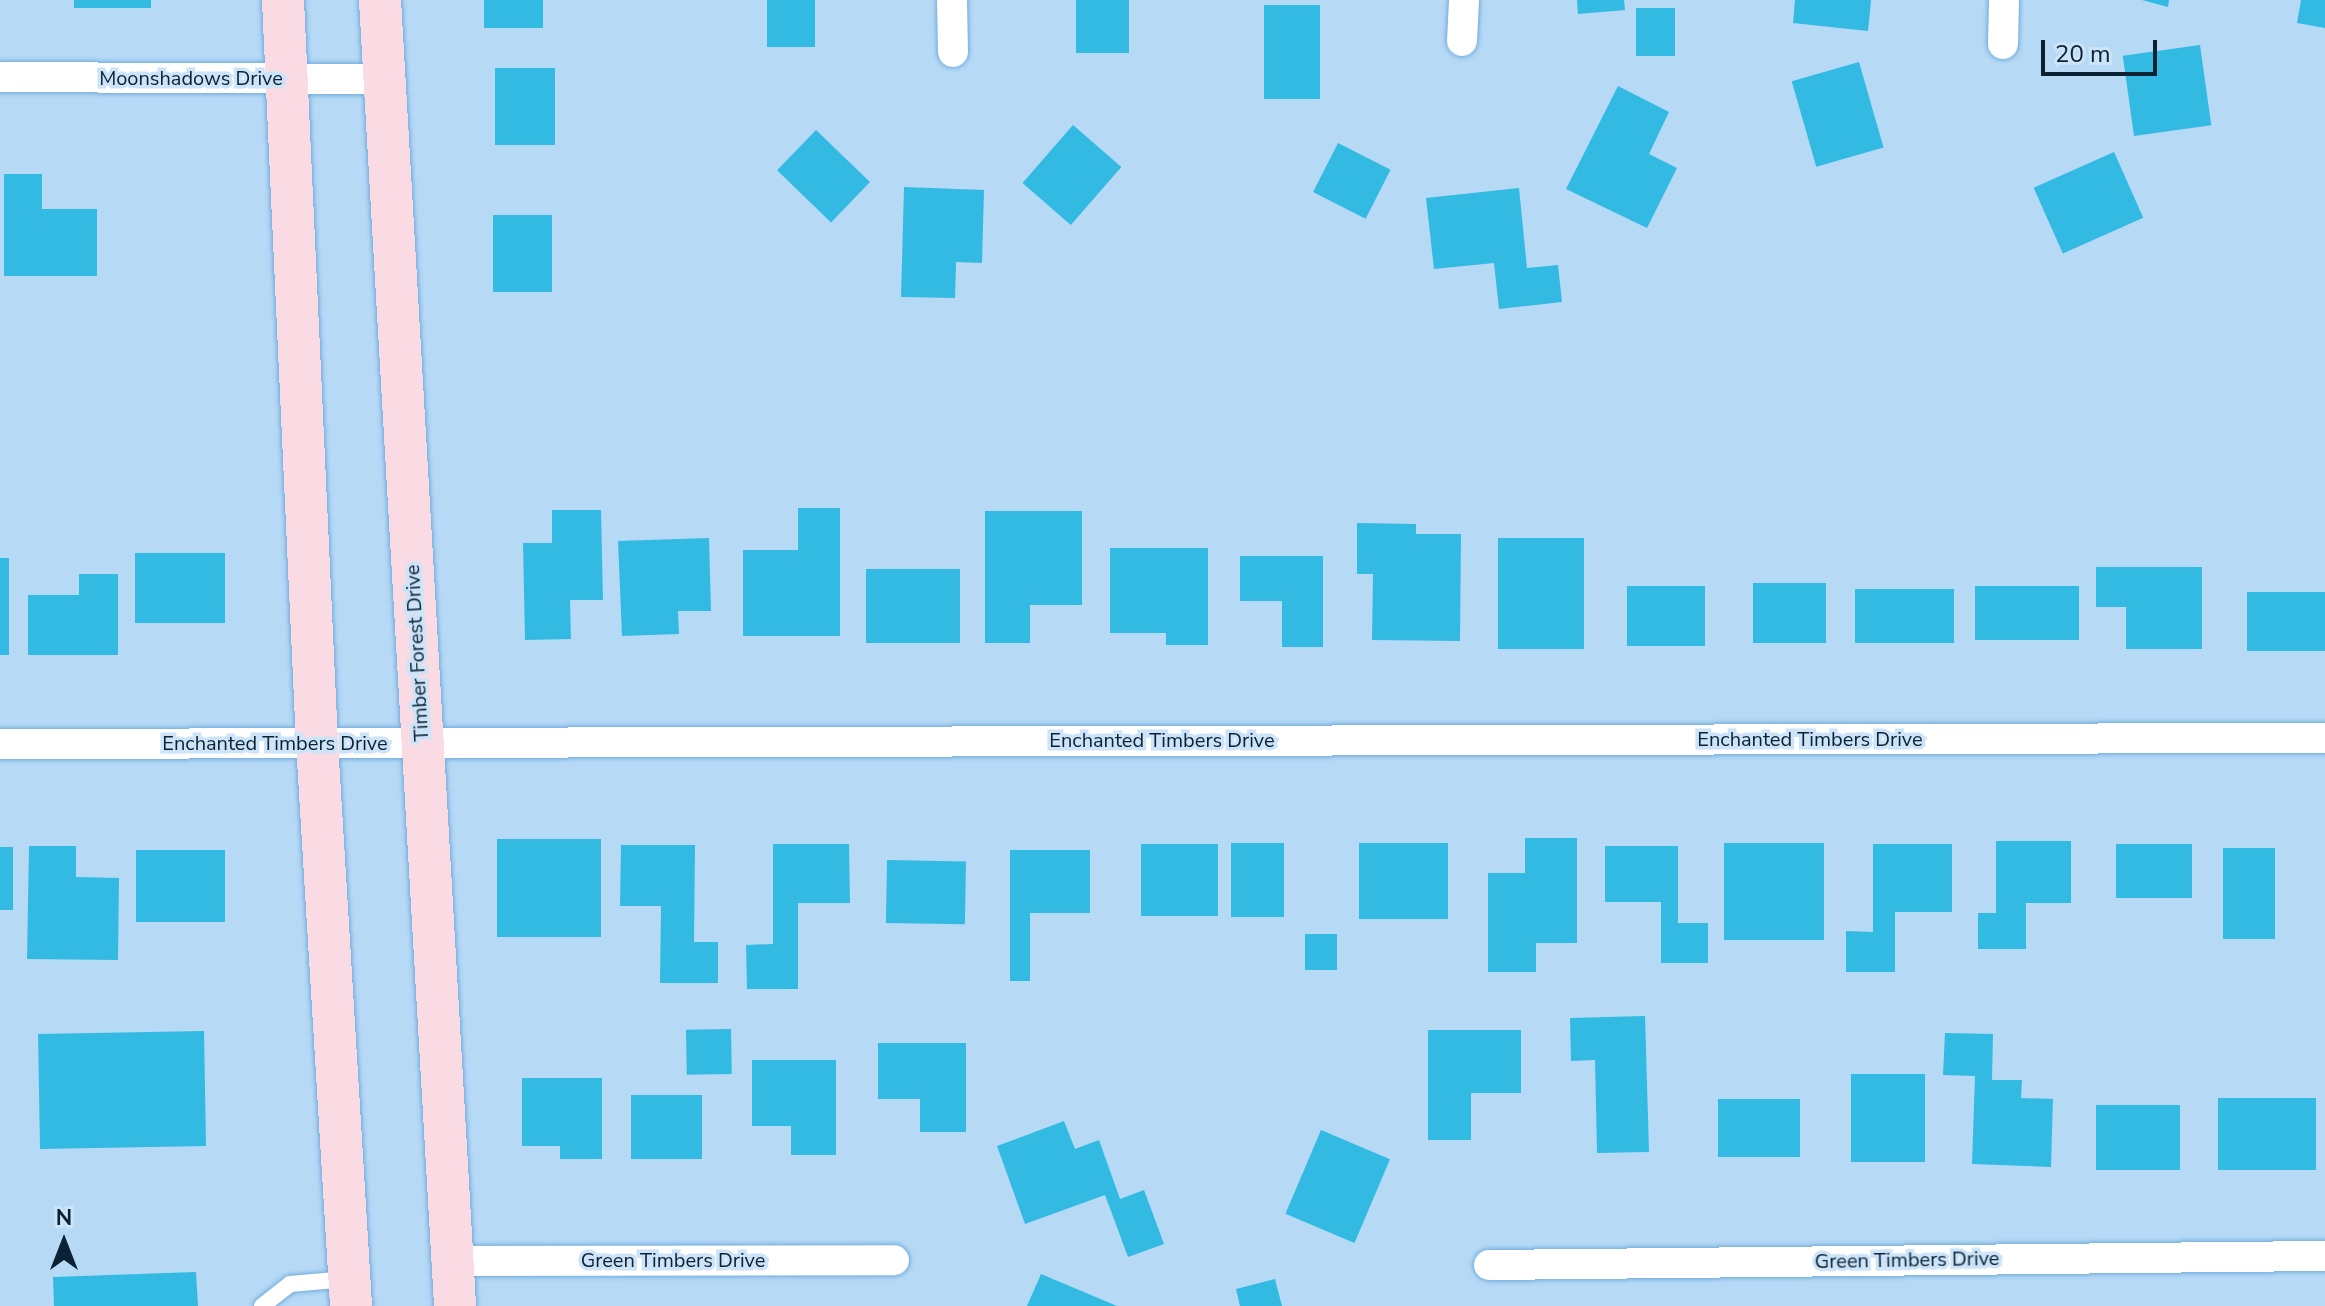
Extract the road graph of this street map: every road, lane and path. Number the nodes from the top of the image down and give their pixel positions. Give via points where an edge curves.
1 (283, 0) edge
2 (380, 0) edge
3 (952, 0) edge
4 (1464, 0) edge
5 (2004, 0) edge
6 (1462, 41) dead end
7 (2003, 44) dead end
8 (953, 52) dead end
9 (0, 77) edge
10 (288, 78) junction
11 (383, 79) junction
12 (2325, 738) edge
13 (423, 742) junction
14 (317, 743) junction
15 (0, 744) edge
16 (2325, 1256) edge
17 (894, 1260) dead end
18 (452, 1261) junction
19 (1489, 1265) dead end
20 (350, 1292) edge
21 (262, 1306) edge
22 (455, 1306) edge

1 - 10 street
2 - 11 street, Timber Forest Drive
3 - 8 street
4 - 6 street
5 - 7 street
9 - 10 street, Moonshadows Drive
10 - 11 street, Moonshadows Drive
10 - 14 street
11 - 13 street, Timber Forest Drive
12 - 13 street, Enchanted Timbers Drive
13 - 14 street, Enchanted Timbers Drive
13 - 18 street, Timber Forest Drive
14 - 15 street, Enchanted Timbers Drive
14 - 20 street
16 - 19 street, Green Timbers Drive
17 - 18 street, Green Timbers Drive
18 - 22 street, Timber Forest Drive
20 - 21 lane via 290,1284

